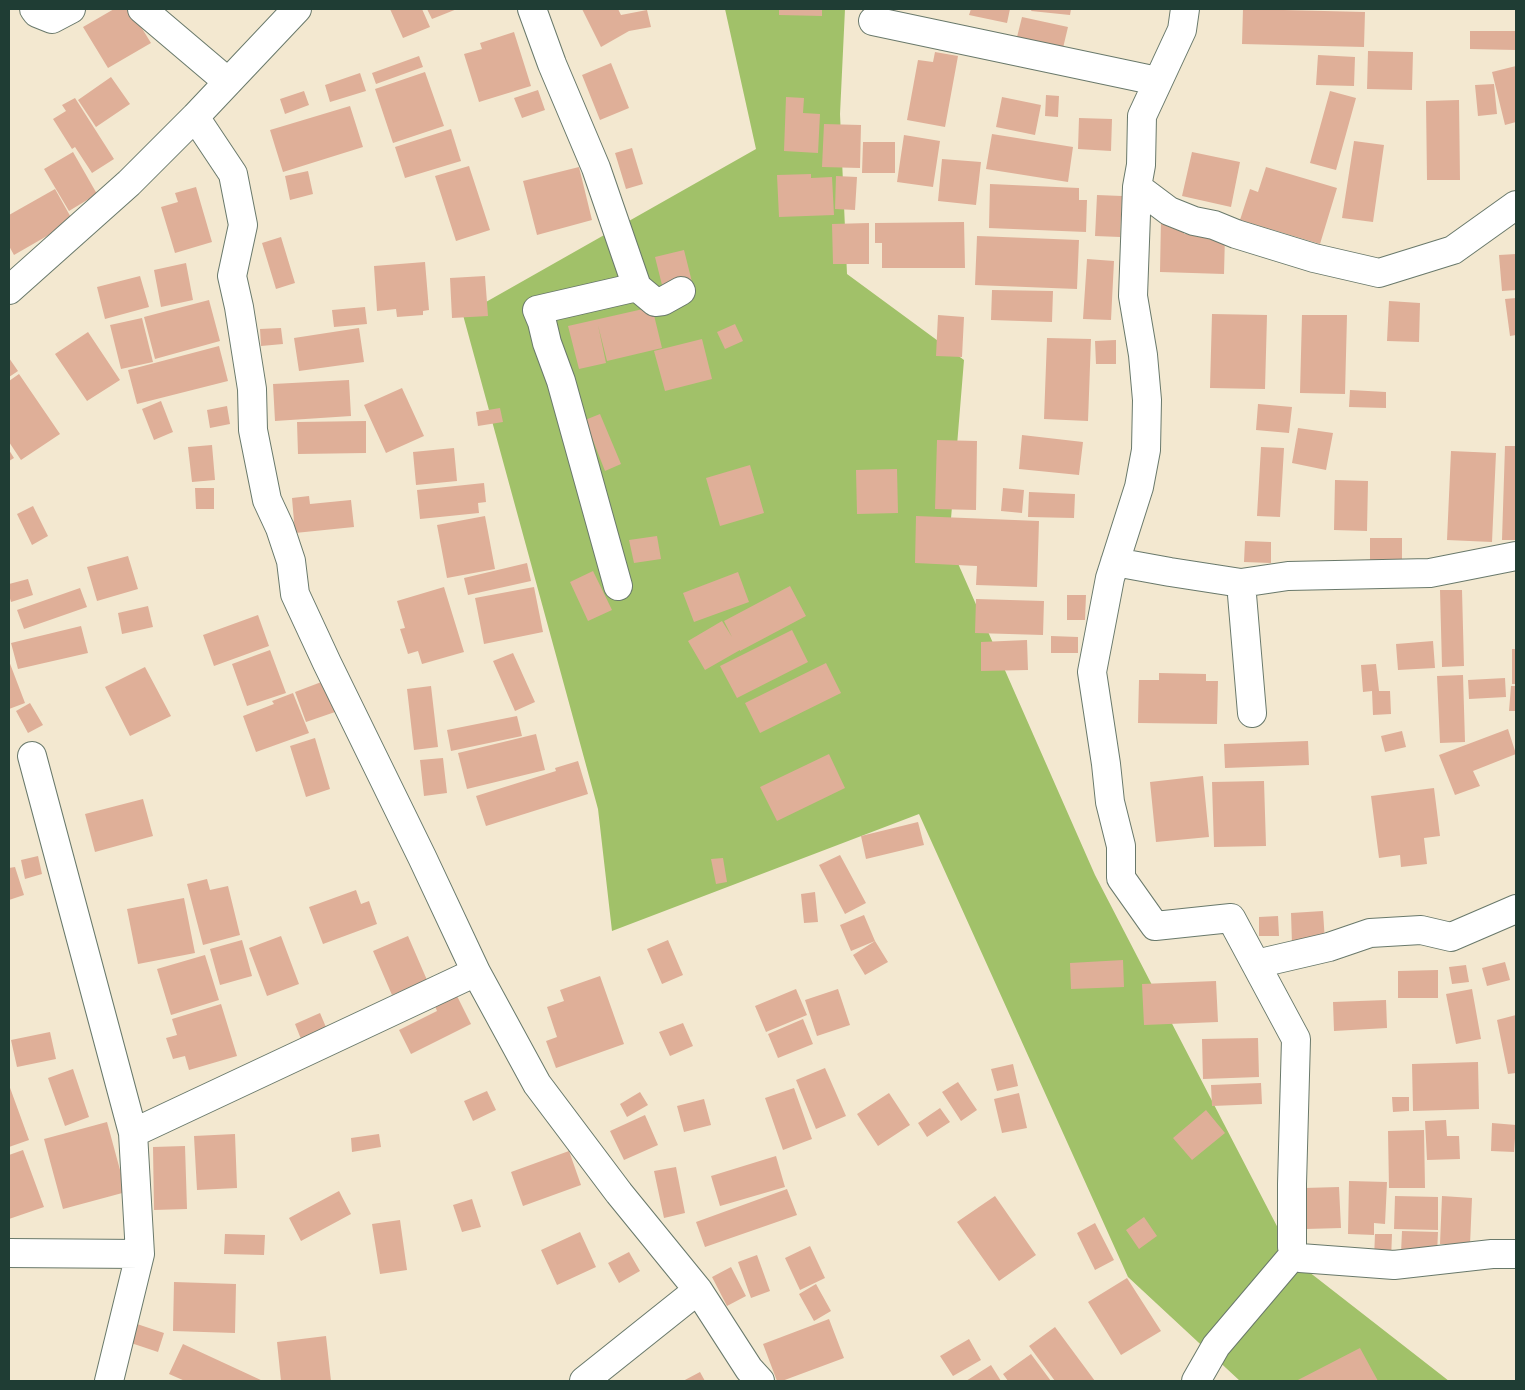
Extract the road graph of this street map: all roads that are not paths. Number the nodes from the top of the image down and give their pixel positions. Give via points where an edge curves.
1 (34, 9) edge
2 (71, 9) edge
3 (142, 9) edge
4 (297, 9) edge
5 (532, 9) edge
6 (1185, 9) edge
7 (873, 21) dead end
8 (1157, 81) junction
9 (228, 82) junction
10 (195, 117) junction
11 (1137, 187) junction
12 (1516, 205) edge
13 (637, 287) junction
14 (9, 290) edge
15 (681, 292) dead end
16 (1516, 556) edge
17 (1115, 562) junction
18 (1241, 583) junction
19 (618, 586) dead end
20 (1252, 713) dead end
21 (32, 756) dead end
22 (1516, 909) edge
23 (1256, 964) junction
24 (476, 972) junction
25 (133, 1133) junction
26 (9, 1253) edge
27 (140, 1254) junction
28 (1294, 1254) junction
29 (1516, 1254) edge
30 (698, 1290) junction
31 (109, 1381) edge
32 (584, 1381) edge
33 (760, 1381) edge
34 (1196, 1381) edge

1 - 2 street via 52,19
3 - 9 street
4 - 9 street
5 - 13 street via 596,168
6 - 8 street via 1182,30
7 - 8 street
8 - 11 street via 1142,116
9 - 10 street
10 - 14 street
10 - 24 street via 233,174 243,226 232,276 252,388 253,430 267,500 291,561 295,594
11 - 12 street via 1170,211 1194,221 1214,224 1314,258 1379,273 1453,250
11 - 17 street via 1133,296 1147,400 1146,450 1139,487
13 - 15 street via 655,302
13 - 19 street via 537,310 561,380
16 - 18 street via 1430,573 1288,576
17 - 18 street
17 - 23 street via 1092,672 1110,802 1121,846 1121,878 1155,926 1231,918
18 - 20 street
21 - 25 street
22 - 23 street via 1451,937 1421,930 1370,933 1329,947
23 - 28 street via 1296,1040 1292,1184
24 - 25 street
24 - 30 street via 537,1084 619,1193
25 - 27 street
26 - 27 street
27 - 31 street
28 - 29 street via 1300,1258 1394,1265
28 - 34 street via 1216,1346
30 - 32 street
30 - 33 street via 749,1370

